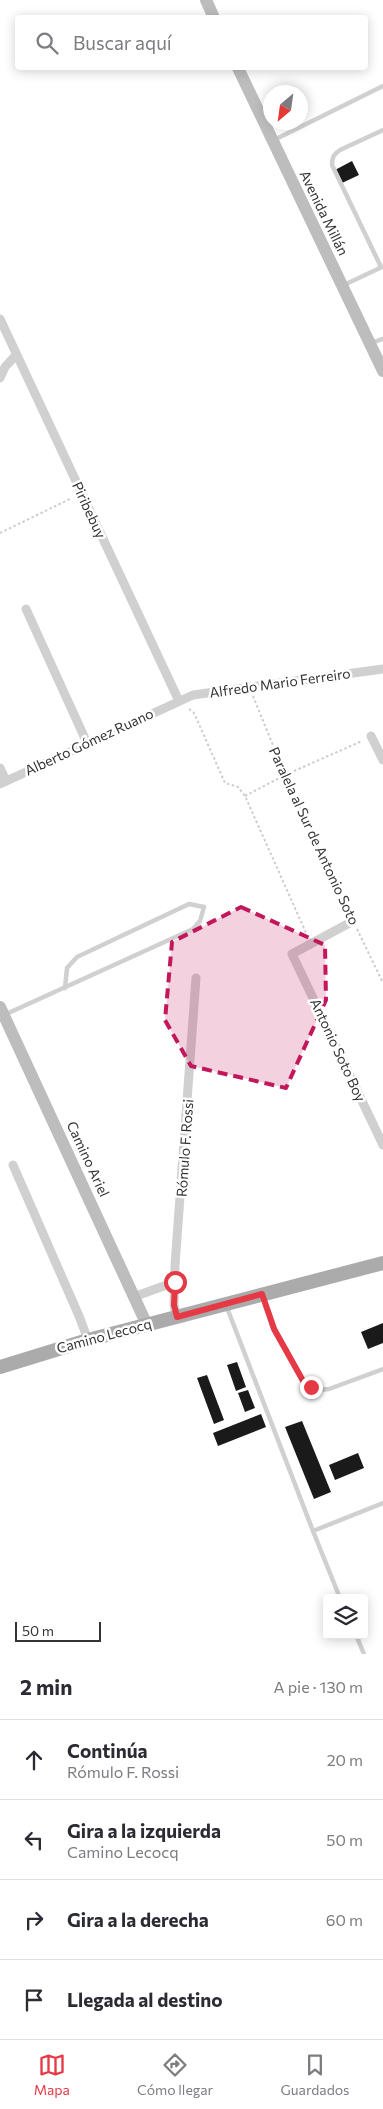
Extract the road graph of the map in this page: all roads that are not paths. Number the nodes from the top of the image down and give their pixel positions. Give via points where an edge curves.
1 (206, 0) edge
2 (213, 15) edge
3 (239, 70) edge
4 (383, 86) edge
5 (383, 130) edge
6 (273, 141) junction
7 (382, 267) edge
8 (342, 286) junction
9 (0, 319) edge
10 (383, 339) edge
11 (370, 344) junction
12 (16, 355) junction
13 (383, 371) edge
14 (0, 378) edge
15 (26, 609) dead end
16 (383, 669) edge
17 (179, 701) junction
18 (371, 736) road end
19 (87, 743) junction
20 (383, 760) edge
21 (0, 768) edge
22 (3, 783) edge
23 (353, 921) road end
24 (196, 978) dead end
25 (65, 988) junction
26 (2, 1012) edge
27 (383, 1145) edge
28 (13, 1165) dead end
29 (383, 1263) edge
30 (175, 1282) junction
31 (262, 1294) junction
32 (136, 1296) junction
33 (226, 1304) junction
34 (177, 1317) junction
35 (147, 1325) junction
36 (88, 1340) junction
37 (0, 1367) edge
38 (383, 1369) edge
39 (383, 1503) edge
40 (312, 1532) junction
41 (338, 1594) edge
42 (358, 1639) edge
43 (364, 1654) edge

1 - 2 street
3 - 6 street, Avenida Millán
4 - 6 lane
5 - 7 lane via 340,150 332,159 332,165
6 - 8 street, Avenida Millán
7 - 8 lane
8 - 11 street, Avenida Millán
9 - 12 street, Piribebuy
10 - 11 lane
11 - 13 street, Avenida Millán
12 - 14 street
12 - 17 street, Piribebuy
15 - 19 street
16 - 17 street, Alfredo Mario Ferreiro via 193,695
17 - 19 street, Alberto Gómez Ruano
18 - 20 street
19 - 22 street, Alberto Gómez Ruano
21 - 22 street
23 - 27 street, Antonio Soto Boy via 292,954
24 - 30 street, Rómulo F. Rossi
25 - 25 lane via 194,929 204,907 189,904 77,958 67,968
25 - 26 lane
26 - 32 street, Camino Ariel
28 - 36 street
29 - 31 main road, Camino Lecocq
30 - 32 street
30 - 34 street, Rómulo F. Rossi
31 - 33 main road, Camino Lecocq
31 - 38 lane via 274,1329 305,1384 318,1390 329,1389
32 - 35 street, Camino Ariel
33 - 34 main road, Camino Lecocq
33 - 40 lane
34 - 35 main road, Camino Lecocq
35 - 36 main road, Camino Lecocq
36 - 37 main road, Camino Lecocq
39 - 40 lane
40 - 41 lane
42 - 43 lane

